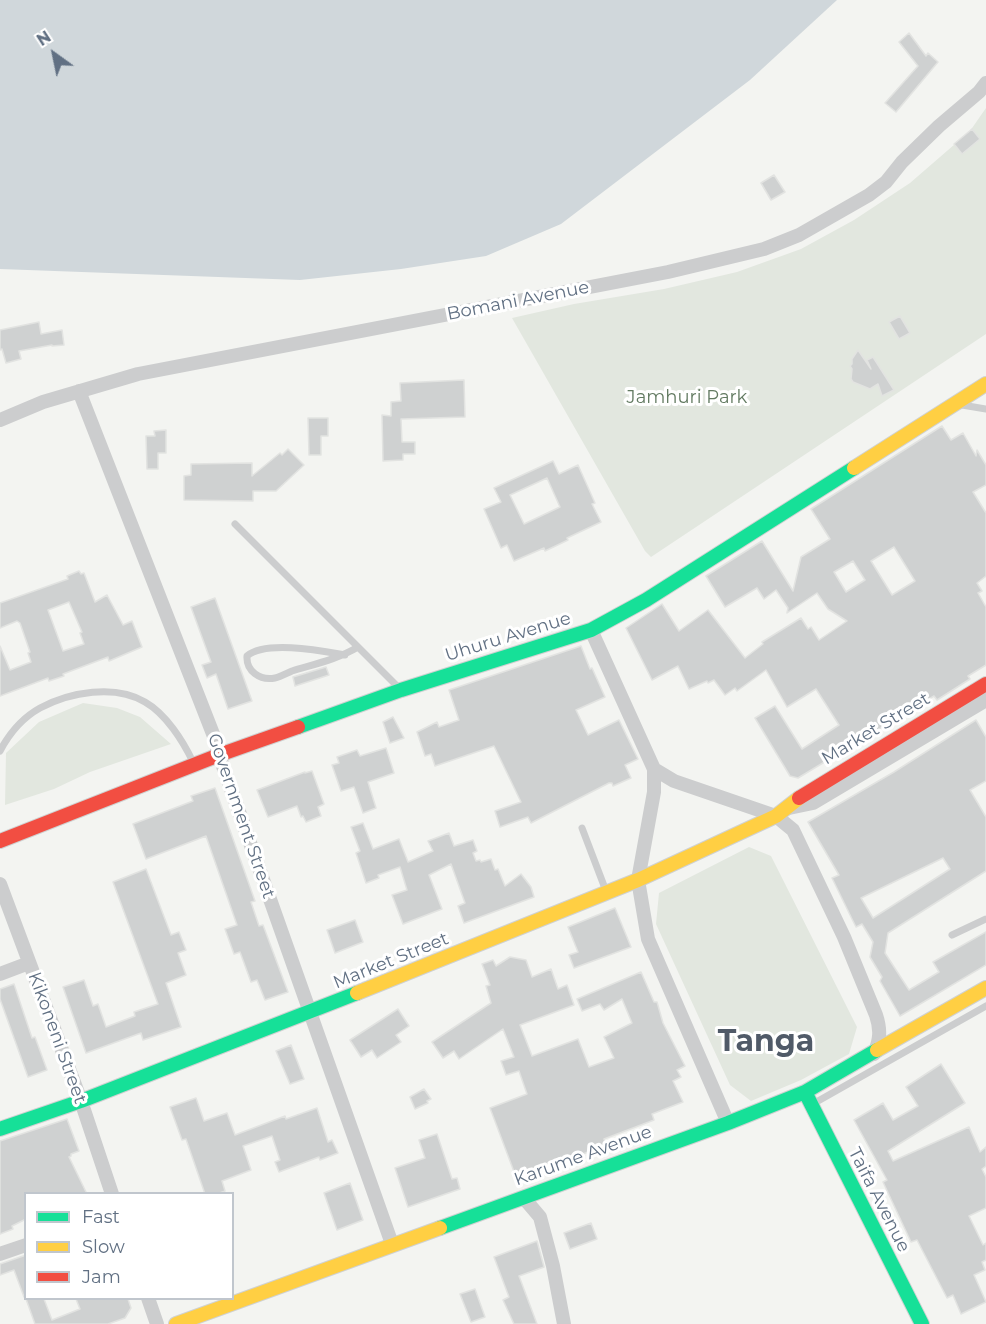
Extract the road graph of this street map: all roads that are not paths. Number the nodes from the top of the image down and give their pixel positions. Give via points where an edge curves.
1 (986, 83) edge
2 (986, 384) edge
3 (79, 391) junction
4 (954, 404) junction
5 (986, 409) edge
6 (0, 420) edge
7 (235, 524) dead end
8 (591, 630) junction
9 (358, 647) junction
10 (345, 655) junction
11 (986, 684) edge
12 (401, 690) junction
13 (986, 700) edge
14 (0, 751) edge
15 (219, 755) junction
16 (194, 765) junction
17 (654, 769) junction
18 (782, 812) junction
19 (582, 828) dead end
20 (2, 838) edge
21 (638, 880) junction
22 (0, 884) edge
23 (607, 894) junction
24 (986, 919) edge
25 (952, 935) dead end
26 (30, 963) junction
27 (0, 974) edge
28 (986, 988) edge
29 (986, 1006) edge
30 (310, 1012) junction
31 (874, 1054) junction
32 (808, 1099) junction
33 (81, 1101) junction
34 (728, 1123) junction
35 (0, 1129) edge
36 (111, 1192) edge
37 (523, 1197) junction
38 (392, 1244) junction
39 (24, 1246) edge
40 (0, 1254) edge
41 (148, 1300) edge
42 (157, 1324) edge
43 (176, 1324) edge
44 (564, 1324) edge
45 (922, 1324) edge

1 - 3 street, Bomani Avenue via 886,182 836,216 764,249 645,277 138,374
2 - 4 street, Uhuru Avenue
3 - 6 street, Bomani Avenue
3 - 15 street, Government Street
4 - 5 lane
4 - 8 street, Uhuru Avenue via 646,600
7 - 9 lane
8 - 12 street, Uhuru Avenue
8 - 17 street
9 - 10 lane
9 - 12 lane
10 - 10 lane via 274,679 253,673 247,662 252,652 266,649 314,648
11 - 18 street, Market Street via 807,792
12 - 15 street, Uhuru Avenue
13 - 18 street, Market Street via 813,803
14 - 16 lane via 10,733 40,708 71,696 103,691 126,693 146,702 163,716
15 - 16 street, Uhuru Avenue
15 - 30 street, Government Street
16 - 20 street, Uhuru Avenue
17 - 18 street via 674,782
17 - 21 street via 654,792
18 - 21 street, Market Street
18 - 31 street via 863,982 879,1025 880,1040
19 - 23 lane
21 - 23 street, Market Street
21 - 34 street via 648,939
22 - 26 street, Kikoneni Street
23 - 30 street, Market Street
24 - 25 lane
26 - 27 street
26 - 33 street, Kikoneni Street
28 - 31 street, Karume Avenue
29 - 32 lane
30 - 33 street, Market Street
30 - 38 street, Government Street
31 - 32 street, Karume Avenue
32 - 34 street, Karume Avenue
32 - 45 street, Taifa Avenue
33 - 35 street, Market Street
33 - 36 street, Kikoneni Street
34 - 37 street, Karume Avenue
37 - 38 street, Karume Avenue
37 - 44 street via 540,1216
38 - 43 street, Karume Avenue
39 - 40 street
41 - 42 street

